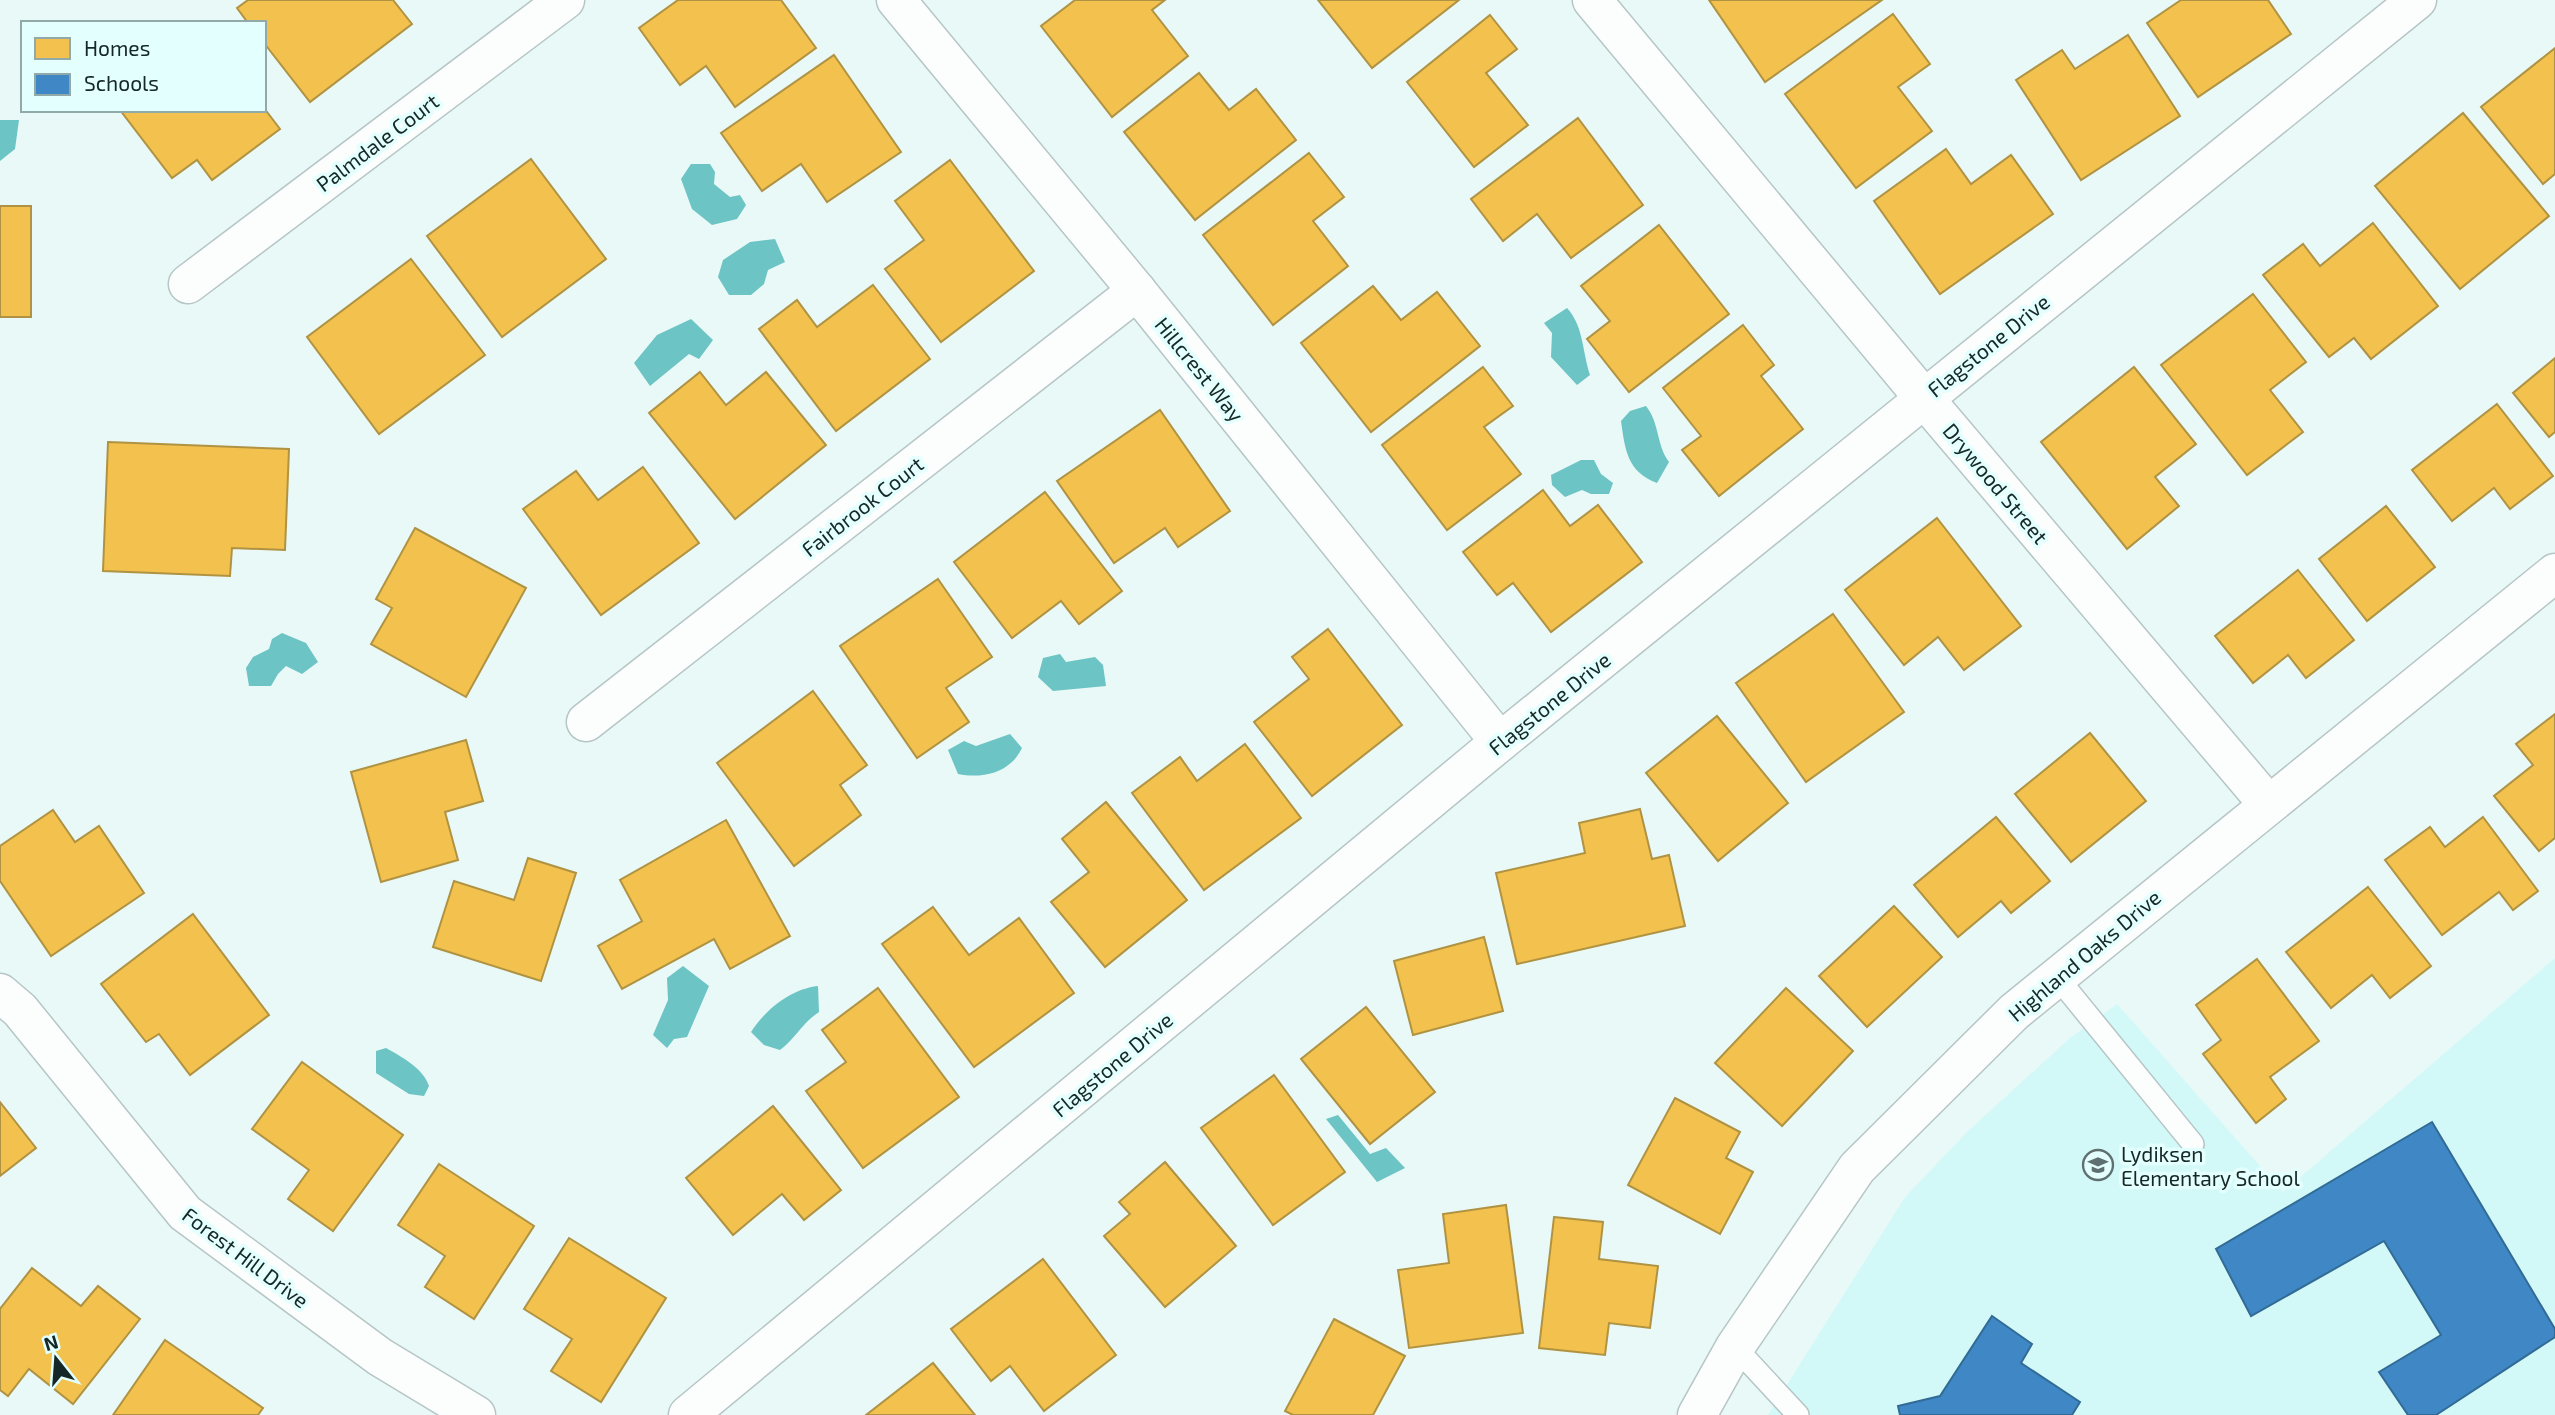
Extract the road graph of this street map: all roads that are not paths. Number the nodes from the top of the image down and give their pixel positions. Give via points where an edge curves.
1 (565, 0) edge
2 (896, 0) edge
3 (1592, 0) edge
4 (2417, 0) edge
5 (188, 284) dead end
6 (1137, 291) junction
7 (1923, 397) junction
8 (2555, 573) edge
9 (586, 722) dead end
10 (1500, 742) junction
11 (2268, 804) junction
12 (2057, 977) junction
13 (0, 993) edge
14 (2193, 1144) dead end
15 (1735, 1347) junction
16 (476, 1415) edge
17 (688, 1415) edge
18 (1697, 1415) edge
19 (1798, 1415) edge

1 - 5 street, Palmdale Court
2 - 6 street, Hillcrest Way
3 - 7 street, Drywood Street
4 - 7 street, Flagstone Drive
6 - 9 street, Fairbrook Court
6 - 10 street, Hillcrest Way
7 - 10 street, Flagstone Drive
7 - 11 street, Drywood Street
8 - 11 street, Highland Oaks Drive
10 - 17 street, Flagstone Drive
11 - 12 street, Highland Oaks Drive
12 - 14 lane
12 - 15 street, Highland Oaks Drive via 2014,1012 1857,1168
13 - 16 street, Forest Hill Drive via 20,1010 185,1213 380,1357
15 - 18 street, Highland Oaks Drive
15 - 19 lane

